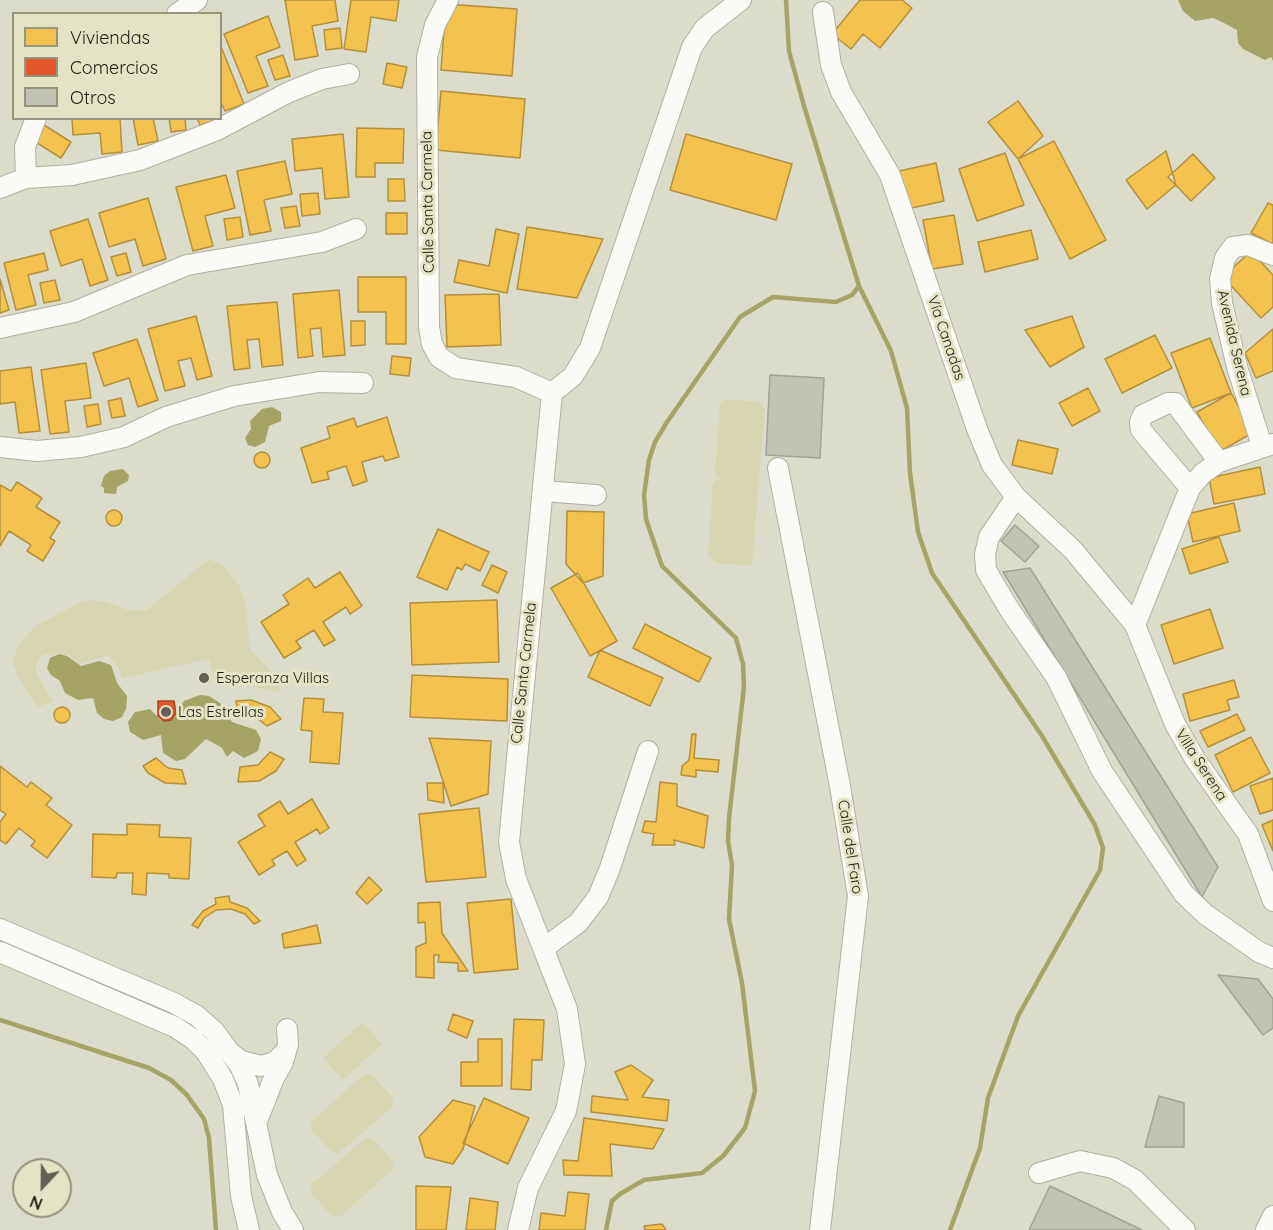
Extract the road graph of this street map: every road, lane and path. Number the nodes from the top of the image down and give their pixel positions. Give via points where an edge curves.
1 (197, 0) edge
2 (448, 0) edge
3 (741, 0) edge
4 (180, 12) edge
5 (823, 12) dead end
6 (350, 74) dead end
7 (35, 120) edge
8 (26, 178) junction
9 (0, 188) edge
10 (356, 229) dead end
11 (1273, 255) edge
12 (0, 328) edge
13 (363, 383) dead end
14 (552, 393) junction
15 (1268, 445) edge
16 (0, 447) edge
17 (1219, 462) junction
18 (778, 468) dead end
19 (1190, 488) junction
20 (543, 491) junction
21 (596, 495) dead end
22 (1016, 497) junction
23 (1135, 625) junction
24 (648, 751) dead end
25 (1273, 901) edge
26 (0, 929) edge
27 (544, 948) junction
28 (0, 951) edge
29 (1273, 958) edge
30 (128, 984) junction
31 (120, 1004) junction
32 (231, 1053) junction
33 (253, 1065) junction
34 (268, 1093) junction
35 (257, 1126) junction
36 (1039, 1173) dead end
37 (1273, 1216) edge
38 (249, 1230) edge
39 (292, 1230) edge
40 (518, 1230) edge
41 (820, 1230) edge
42 (1185, 1230) edge
43 (1266, 1230) edge

1 - 4 street
2 - 14 street, Calle Santa Carmela via 435,25 427,57 432,344 439,357 456,369 516,377
3 - 14 street via 705,28 692,47 590,348 573,376
5 - 22 street, Vía Canadas via 831,65 841,92 890,175 984,447
6 - 8 street via 289,92 217,130 140,160 72,175
7 - 8 street via 25,147
8 - 9 street
10 - 12 street via 322,243 187,265 74,312
11 - 15 street, Avenida Serena via 1248,245 1233,247 1225,258 1220,279 1237,367
13 - 16 street via 319,382 234,396 166,417 124,437 81,447 37,451
14 - 20 street, Calle Santa Carmela
15 - 17 street, Avenida Serena
17 - 19 street, Avenida Serena
17 - 19 street via 1174,403 1143,415 1141,430
18 - 41 street, Calle del Faro via 858,896
19 - 23 street, Avenida Serena
20 - 21 street
20 - 27 street, Calle Santa Carmela via 509,834 512,867
22 - 23 street, Vía Canadas via 1073,550
22 - 29 street via 989,537 986,570 1056,677 1102,771 1184,894 1205,914
23 - 25 street, Villa Serena via 1175,724 1248,834
24 - 27 street via 602,889 578,923
26 - 30 street
27 - 40 street, Calle Santa Carmela via 572,1031 574,1081 561,1125 528,1188
28 - 31 street
30 - 31 street
30 - 32 street via 197,1017
31 - 38 street via 188,1035 217,1068 233,1106 241,1196
32 - 33 street
32 - 35 street via 248,1084
33 - 34 street via 265,1072
33 - 34 street via 272,1063 287,1039
34 - 35 street
35 - 39 street via 274,1195
36 - 42 street via 1080,1161 1113,1168 1135,1180
37 - 43 street

